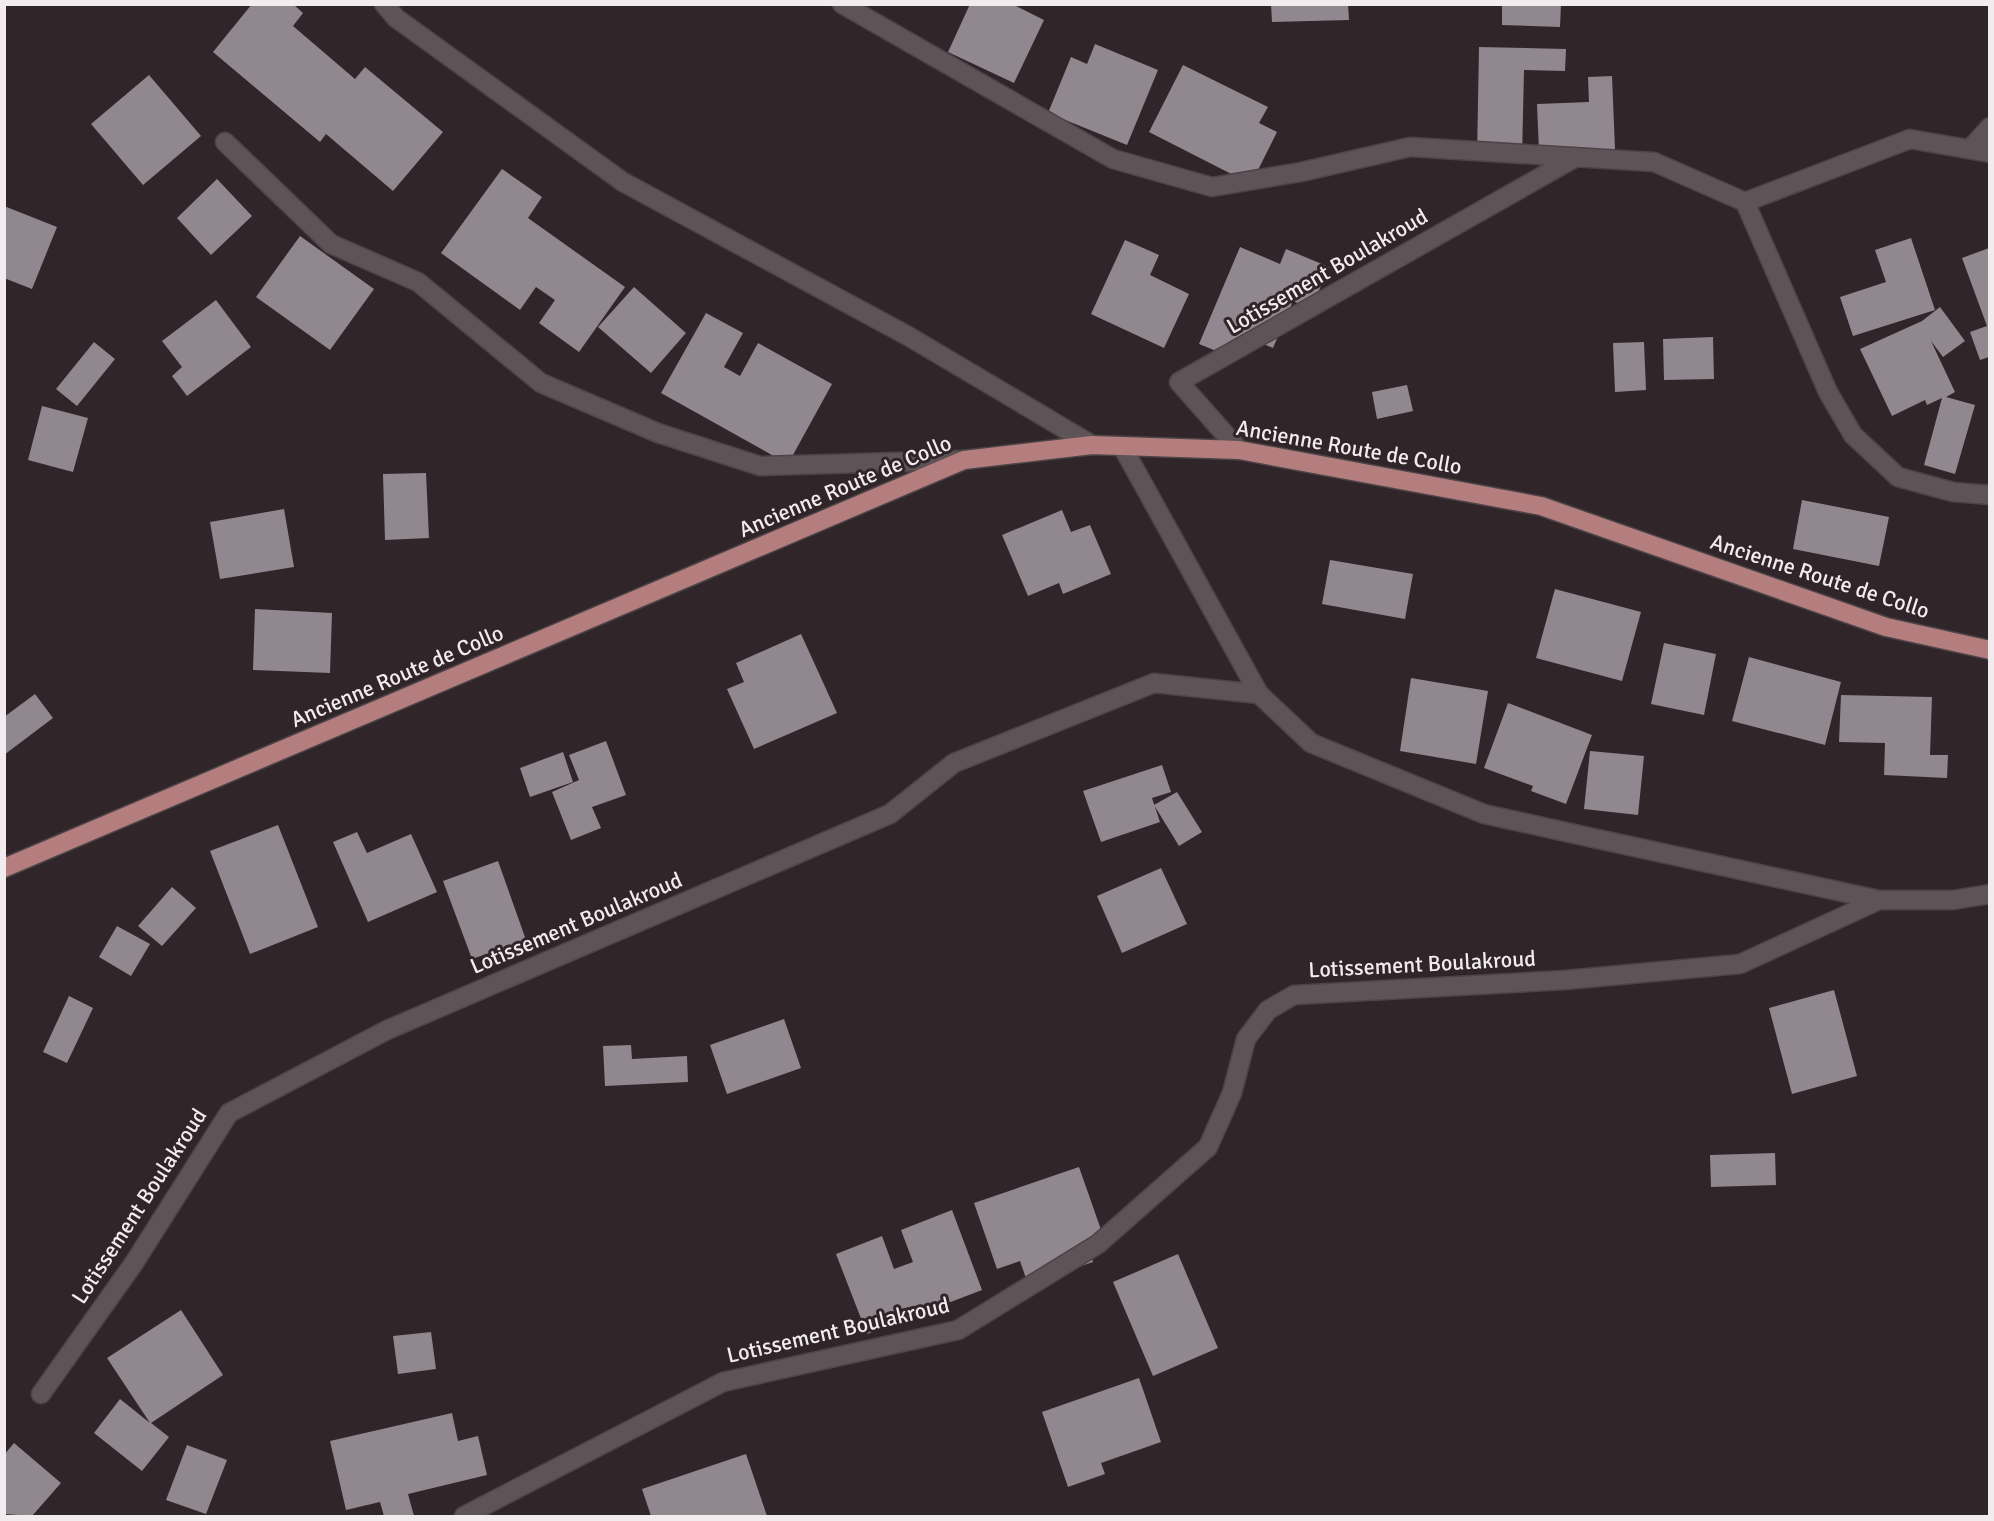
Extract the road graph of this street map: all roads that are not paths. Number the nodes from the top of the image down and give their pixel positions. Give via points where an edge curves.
1 (384, 4) edge
2 (842, 4) edge
3 (1989, 127) edge
4 (225, 142) dead end
5 (1970, 149) junction
6 (1989, 153) edge
7 (1576, 157) junction
8 (1745, 202) junction
9 (1092, 445) junction
10 (1122, 446) junction
11 (1239, 450) junction
12 (964, 460) junction
13 (1989, 495) edge
14 (1989, 650) edge
15 (1258, 694) junction
16 (4, 868) edge
17 (1989, 894) edge
18 (1879, 900) junction
19 (41, 1394) dead end
20 (464, 1516) edge

1 - 9 street via 396,18 623,182 908,336
2 - 7 street via 1113,159 1212,187 1410,147
3 - 5 street
4 - 12 street via 331,244 418,282 541,383 658,433 760,466
5 - 6 street
5 - 8 street via 1910,139
7 - 8 street via 1654,162
7 - 11 street, Lotissement Boulakroud via 1179,382
8 - 13 street via 1828,392 1853,435 1898,477 1953,492
9 - 10 main road, Ancienne Route de Collo
9 - 12 main road, Ancienne Route de Collo
10 - 11 main road, Ancienne Route de Collo
10 - 15 street, Lotissement Boulakroud
11 - 14 main road, Ancienne Route de Collo via 1541,506 1886,627
12 - 16 main road, Ancienne Route de Collo
15 - 18 street, Lotissement Boulakroud via 1311,743 1484,814
15 - 19 street, Lotissement Boulakroud via 1154,683 954,763 890,814 387,1030 229,1113 134,1263
17 - 18 street, Lotissement Boulakroud via 1953,900
18 - 20 street, Lotissement Boulakroud via 1740,964 1565,980 1294,995 1268,1010 1246,1039 1232,1093 1208,1147 1098,1244 958,1330 723,1382

